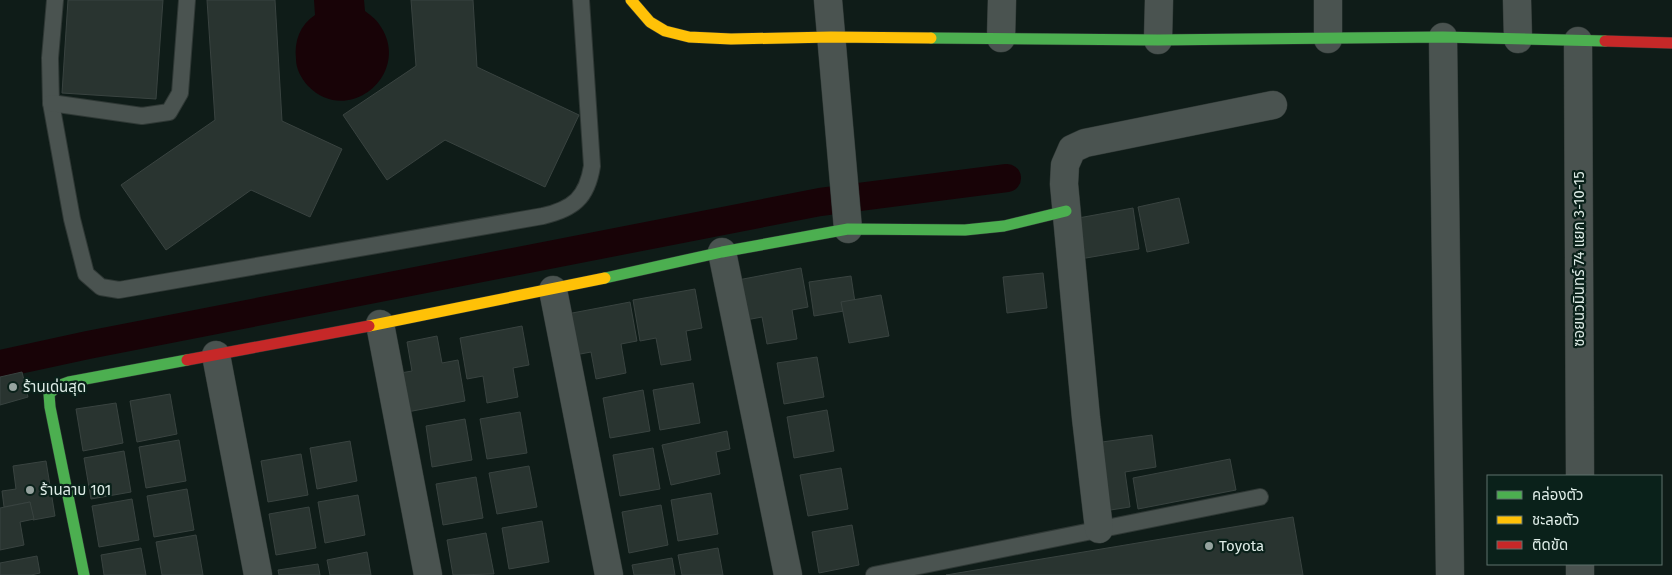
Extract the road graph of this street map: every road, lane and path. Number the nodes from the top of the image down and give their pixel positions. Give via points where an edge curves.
1 (55, 0) edge
2 (187, 0) edge
3 (580, 0) edge
4 (631, 0) edge
5 (828, 0) edge
6 (1002, 0) edge
7 (1158, 0) edge
8 (1328, 0) edge
9 (1517, 0) edge
10 (831, 37) junction
11 (1443, 37) junction
12 (1002, 38) junction
13 (1328, 39) junction
14 (1518, 39) junction
15 (1158, 40) junction
16 (1578, 41) junction
17 (1672, 43) edge
18 (51, 103) junction
19 (1273, 105) dead end
20 (846, 208) junction
21 (1066, 211) junction
22 (722, 252) junction
23 (553, 290) junction
24 (380, 324) junction
25 (216, 355) junction
26 (1580, 475) edge
27 (1260, 497) dead end
28 (1099, 529) junction
29 (84, 575) edge
30 (258, 575) edge
31 (428, 575) edge
32 (609, 575) edge
33 (788, 575) edge
34 (874, 575) edge
35 (1450, 575) edge

1 - 18 lane via 50,58
2 - 18 lane via 180,93 169,112 142,116
3 - 18 lane via 592,166 578,201 560,212 543,216 120,290 110,289 86,274
4 - 10 street via 650,22 665,32 689,37
5 - 10 street
6 - 12 street
7 - 15 street
8 - 13 street
9 - 14 street
10 - 12 street
10 - 20 street
11 - 13 street
11 - 14 street
11 - 35 street
12 - 15 street
13 - 15 street
14 - 16 street
16 - 17 street
16 - 26 street, ซอยนวมินทร์ 74 แยก 3-10-15
19 - 21 street via 1085,143 1072,149 1065,165
20 - 21 street via 965,230 1004,226
20 - 22 street
21 - 28 street
22 - 23 street
22 - 33 street
23 - 24 street
23 - 32 street
24 - 25 street
24 - 31 street
25 - 29 street via 69,382 49,394
25 - 30 street
27 - 28 lane
28 - 34 lane

